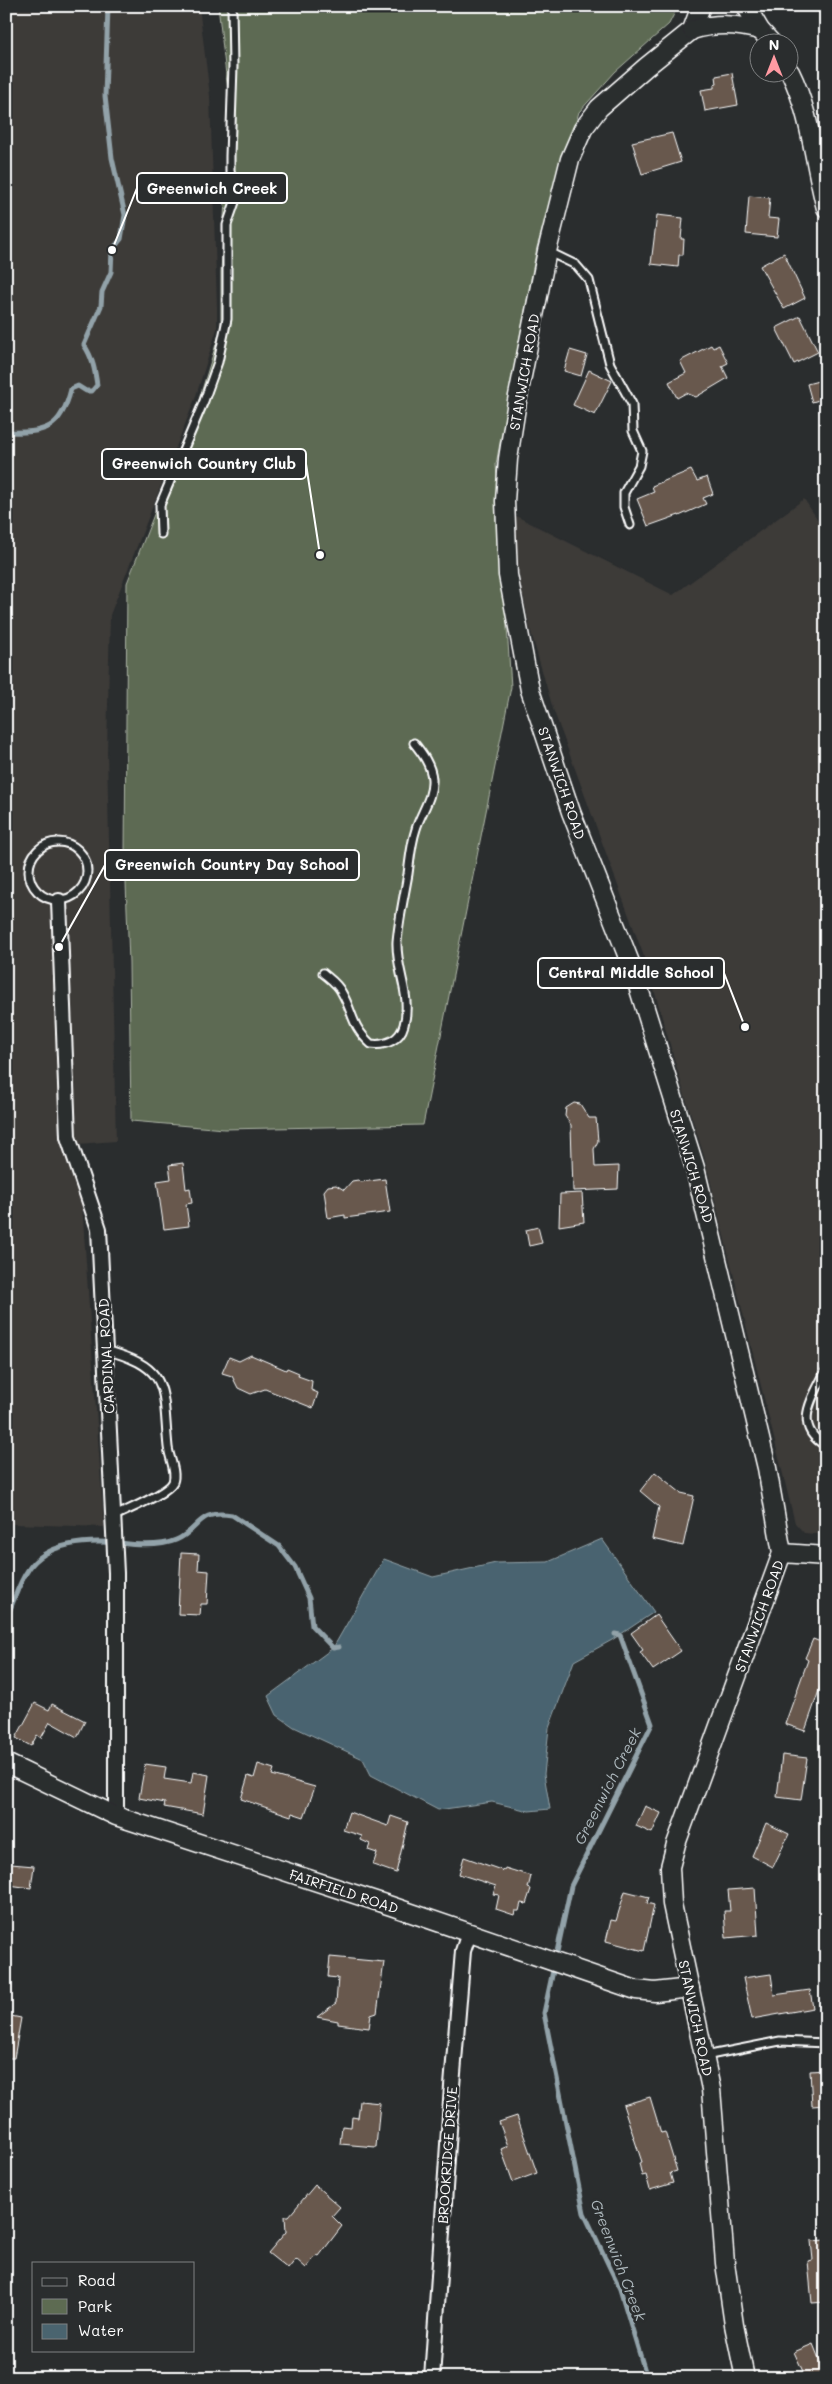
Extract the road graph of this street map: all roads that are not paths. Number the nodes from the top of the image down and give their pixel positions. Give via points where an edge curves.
1 (232, 6) edge
2 (701, 6) edge
3 (746, 6) edge
4 (692, 30) junction
5 (756, 32) edge
6 (762, 32) edge
7 (794, 82) edge
8 (826, 208) edge
9 (547, 251) junction
10 (630, 525) dead end
11 (161, 534) dead end
12 (414, 742) dead end
13 (59, 901) junction
14 (323, 973) dead end
15 (106, 1350) junction
16 (826, 1370) edge
17 (826, 1446) edge
18 (113, 1517) junction
19 (782, 1553) junction
20 (826, 1556) edge
21 (6, 1763) edge
22 (116, 1816) junction
23 (469, 1933) junction
24 (690, 1988) junction
25 (826, 2043) edge
26 (704, 2056) junction
27 (432, 2378) edge
28 (745, 2378) edge

1 - 11 lane via 230,171 235,202 227,226 227,319 218,362 204,401 160,505
2 - 4 street
3 - 6 street
4 - 5 street via 721,24 741,25
4 - 9 street, STANWICH ROAD via 626,83 589,120 567,166
7 - 8 street via 802,101
9 - 10 lane via 576,265 588,280 610,364 632,404 633,431 642,451 639,466 624,493 624,507
9 - 19 street, STANWICH ROAD via 507,468 505,540 517,629 530,690 550,752 632,970 698,1175 768,1468
12 - 14 lane via 426,759 432,778 431,792 411,850 397,943 406,993 404,1026 397,1037 387,1044 372,1044 354,1024 342,993
13 - 13 lane via 68,899 84,887 88,868 79,850 61,842 43,846 30,861 29,870 34,888 49,900
13 - 15 street, CARDINAL ROAD via 68,1137 99,1229
15 - 18 street, CARDINAL ROAD
15 - 18 lane via 150,1368 162,1385 168,1454 173,1473 173,1482 164,1491
16 - 17 lane via 805,1420 809,1432
18 - 22 street, CARDINAL ROAD
19 - 20 street
19 - 24 street, STANWICH ROAD via 673,1856 670,1878 672,1904
21 - 22 street, FAIRFIELD ROAD
22 - 23 street, FAIRFIELD ROAD
23 - 24 street, FAIRFIELD ROAD via 645,1992
23 - 27 street, BROOKRIDGE DRIVE via 463,1951
24 - 26 street, STANWICH ROAD
25 - 26 lane via 780,2041
26 - 28 street, STANWICH ROAD via 713,2110 726,2271

